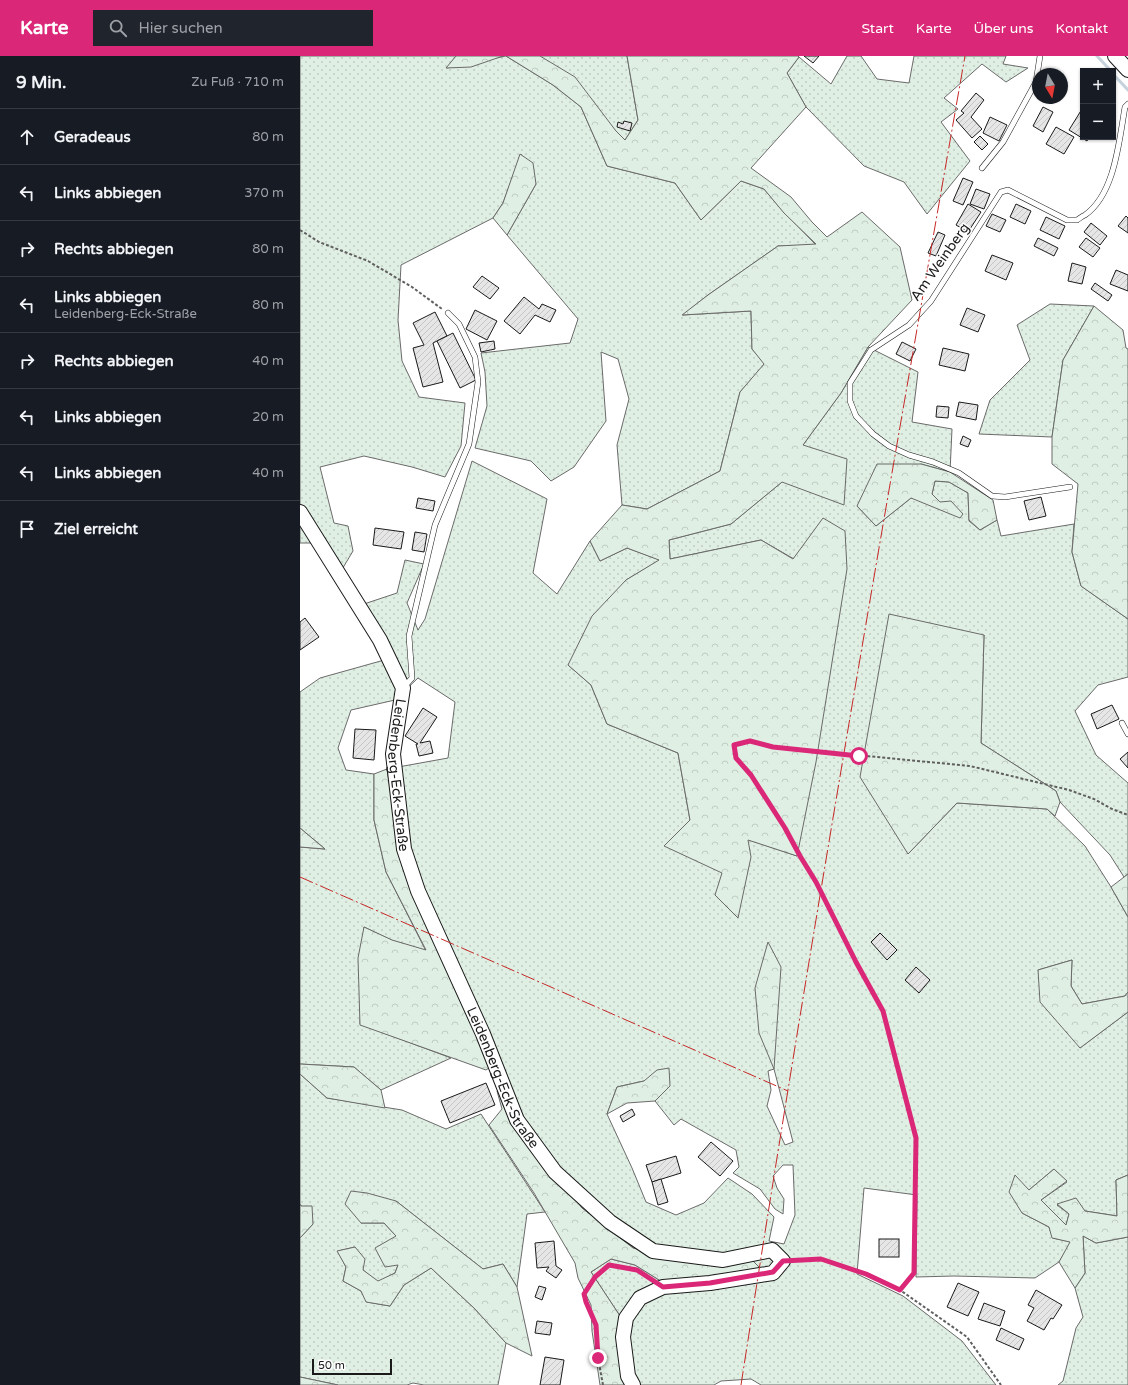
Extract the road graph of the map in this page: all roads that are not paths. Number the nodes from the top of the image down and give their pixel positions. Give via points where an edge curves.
1 (1040, 56) edge
2 (1115, 56) edge
3 (1128, 70) edge
4 (1128, 104) edge
5 (982, 168) dead end
6 (448, 313) road end
7 (1070, 487) dead end
8 (300, 512) edge
9 (403, 688) junction
10 (1122, 723) dead end
11 (1128, 734) edge
12 (633, 1385) edge

1 - 5 lane via 1036,82 1003,142
2 - 3 street
4 - 7 lane, Am Weinberg via 1125,107 1109,184 1091,210 1076,220 1068,220 1008,190 1001,192 931,302 908,324 871,350 850,383 850,401 856,416 888,446 959,473 992,496 1005,497
6 - 9 lane via 459,324 475,357 478,382 469,444 436,525 410,636 412,678
8 - 9 street, Leidenberg-Eck-Straße via 380,640
9 - 12 street, Leidenberg-Eck-Straße via 393,754 404,849 418,891 483,1034 517,1120 556,1172 610,1222 653,1251 723,1260 772,1250 783,1261 773,1272 710,1283 663,1287 640,1298 626,1318 623,1337 628,1376
10 - 11 lane

